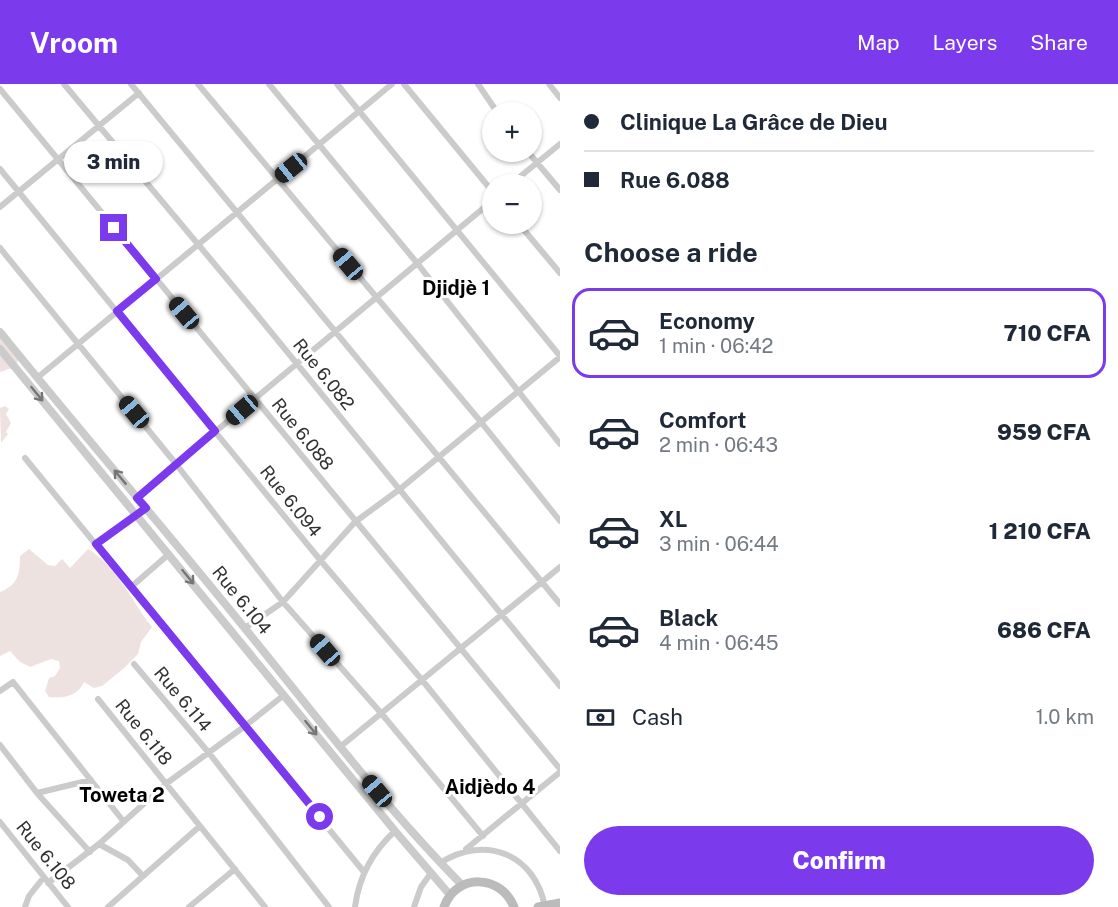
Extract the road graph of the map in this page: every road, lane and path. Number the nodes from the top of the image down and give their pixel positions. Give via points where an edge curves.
1 (64, 84) edge
2 (131, 84) edge
3 (198, 84) edge
4 (269, 84) edge
5 (337, 84) edge
6 (392, 84) edge
7 (404, 84) edge
8 (478, 84) edge
9 (549, 84) edge
10 (0, 89) edge
11 (139, 93) junction
12 (560, 98) edge
13 (490, 102) edge
14 (359, 111) junction
15 (99, 126) junction
16 (560, 144) edge
17 (318, 145) junction
18 (58, 159) junction
19 (537, 163) junction
20 (0, 169) edge
21 (523, 174) edge
22 (277, 179) junction
23 (482, 179) edge
24 (560, 190) edge
25 (18, 192) junction
26 (0, 207) edge
27 (482, 209) edge
28 (237, 212) junction
29 (457, 230) junction
30 (527, 234) edge
31 (198, 244) junction
32 (0, 248) edge
33 (417, 263) junction
34 (560, 273) edge
35 (156, 279) junction
36 (376, 298) junction
37 (117, 311) junction
38 (0, 332) edge
39 (335, 332) junction
40 (77, 344) junction
41 (0, 349) edge
42 (560, 357) edge
43 (296, 364) junction
44 (37, 378) junction
45 (518, 392) junction
46 (255, 398) junction
47 (481, 422) junction
48 (215, 431) junction
49 (560, 444) edge
50 (439, 457) junction
51 (25, 458) dead end
52 (177, 464) junction
53 (400, 489) junction
54 (137, 498) junction
55 (146, 508) junction
56 (136, 516) junction
57 (355, 522) junction
58 (560, 522) edge
59 (96, 544) junction
60 (170, 554) junction
61 (321, 561) junction
62 (560, 567) edge
63 (542, 582) junction
64 (131, 587) junction
65 (283, 602) junction
66 (560, 604) edge
67 (502, 614) junction
68 (245, 628) junction
69 (460, 648) junction
70 (134, 664) dead end
71 (422, 680) junction
72 (560, 686) edge
73 (0, 691) edge
74 (284, 695) junction
75 (98, 699) dead end
76 (381, 713) junction
77 (245, 726) junction
78 (0, 745) edge
79 (340, 747) junction
80 (208, 753) junction
81 (560, 770) edge
82 (91, 780) junction
83 (167, 783) junction
84 (37, 793) junction
85 (522, 804) junction
86 (124, 822) junction
87 (0, 823) edge
88 (200, 826) junction
89 (395, 831) junction
90 (483, 836) junction
91 (99, 844) junction
92 (463, 851) junction
93 (560, 851) edge
94 (90, 852) junction
95 (440, 863) junction
96 (235, 869) junction
97 (364, 872) junction
98 (431, 873) junction
99 (143, 876) junction
100 (46, 880) junction
101 (462, 885) junction
102 (450, 895) junction
103 (560, 903) edge
104 (25, 907) edge
105 (68, 907) edge
106 (108, 907) edge
107 (189, 907) edge
108 (265, 907) edge
109 (329, 907) edge
110 (355, 907) edge
111 (414, 907) edge
112 (444, 907) edge
113 (514, 907) edge
114 (543, 907) edge

1 - 15 street, Rue 6.082
2 - 11 street
3 - 22 street
4 - 17 street
5 - 14 street
6 - 14 street
7 - 23 street
8 - 13 street
9 - 12 street
10 - 18 street, Rue 6.088
11 - 15 street
11 - 28 street
14 - 17 street
14 - 29 street
15 - 18 street
15 - 31 street, Rue 6.082
16 - 19 street
17 - 22 street
17 - 33 street
18 - 25 street
18 - 35 street, Rue 6.088
19 - 21 street
19 - 24 street
20 - 25 street, Rue 6.094
22 - 28 street
22 - 36 street
25 - 26 street
25 - 37 street, Rue 6.094
27 - 29 street
28 - 31 street
28 - 39 street
29 - 33 street
29 - 42 street
30 - 34 street
31 - 35 street
31 - 43 street, Rue 6.082
32 - 40 street
33 - 36 street
33 - 45 street
35 - 37 street
35 - 46 street, Rue 6.088
36 - 39 street
36 - 47 street
37 - 40 street
37 - 48 street, Rue 6.094
38 - 44 street, Rue 6.104
39 - 43 street
39 - 50 street
40 - 44 street
40 - 52 street
41 -> 56 street, Rue 6.104
42 - 45 street
43 - 46 street
43 - 53 street, Rue 6.082
54 -> 44 street, Rue 6.104
45 - 47 street
45 - 49 street
46 - 48 street
46 - 57 street, Rue 6.088
47 - 50 street
47 - 58 street
48 - 52 street
48 - 61 street, Rue 6.094
50 - 53 street
50 - 63 street
51 - 59 street
52 - 54 street
52 - 65 street
53 - 57 street
53 - 67 street, Rue 6.082
54 - 55 street, Rue 6.104
55 - 56 street
55 - 68 street, Rue 6.104
56 - 59 street
56 - 60 street, Rue 6.104
57 - 61 street
57 - 69 street, Rue 6.088
59 - 64 street
60 - 64 street
60 -> 74 street, Rue 6.104
61 - 65 street
61 - 71 street, Rue 6.094
62 - 63 street
63 - 66 street
63 - 67 street
64 - 77 street
65 - 68 street
65 - 76 street
67 - 69 street
67 - 72 street, Rue 6.082
68 - 79 street, Rue 6.104
69 - 71 street
69 - 81 street, Rue 6.088
70 - 80 street, Rue 6.114
71 - 76 street
71 - 85 street, Rue 6.094
73 - 82 street via 12,682
74 - 77 street
74 -> 89 street, Rue 6.104
75 - 83 street, Rue 6.118
76 - 79 street
76 - 90 street
77 - 80 street
77 - 97 street
78 - 84 street
79 - 95 street, Rue 6.104
80 - 83 street
80 - 109 street, Rue 6.114
81 - 85 street
82 - 84 street
82 - 86 street
83 - 86 street
83 - 88 street, Rue 6.118
84 - 94 street
85 - 90 street
85 - 93 street, Rue 6.094
86 - 91 street
87 - 100 street, Rue 6.108
88 - 96 street, Rue 6.118
88 - 99 street
89 - 97 street via 380,844
89 - 98 street, Rue 6.104
90 - 92 street
91 - 94 street
91 - 99 street via 128,860
92 - 95 street
92 - 114 street via 487,849 516,860 537,882
94 - 100 street
95 - 101 street, Rue 6.104
96 - 107 street
96 - 108 street, Rue 6.118
97 - 110 street
98 - 102 street, Rue 6.104
98 - 111 street
99 - 106 street
100 - 104 street via 29,896
100 - 105 street, Rue 6.108
101 - 102 main road
101 - 113 main road via 475,881 493,884 507,894
102 - 112 main road
103 - 114 main road

